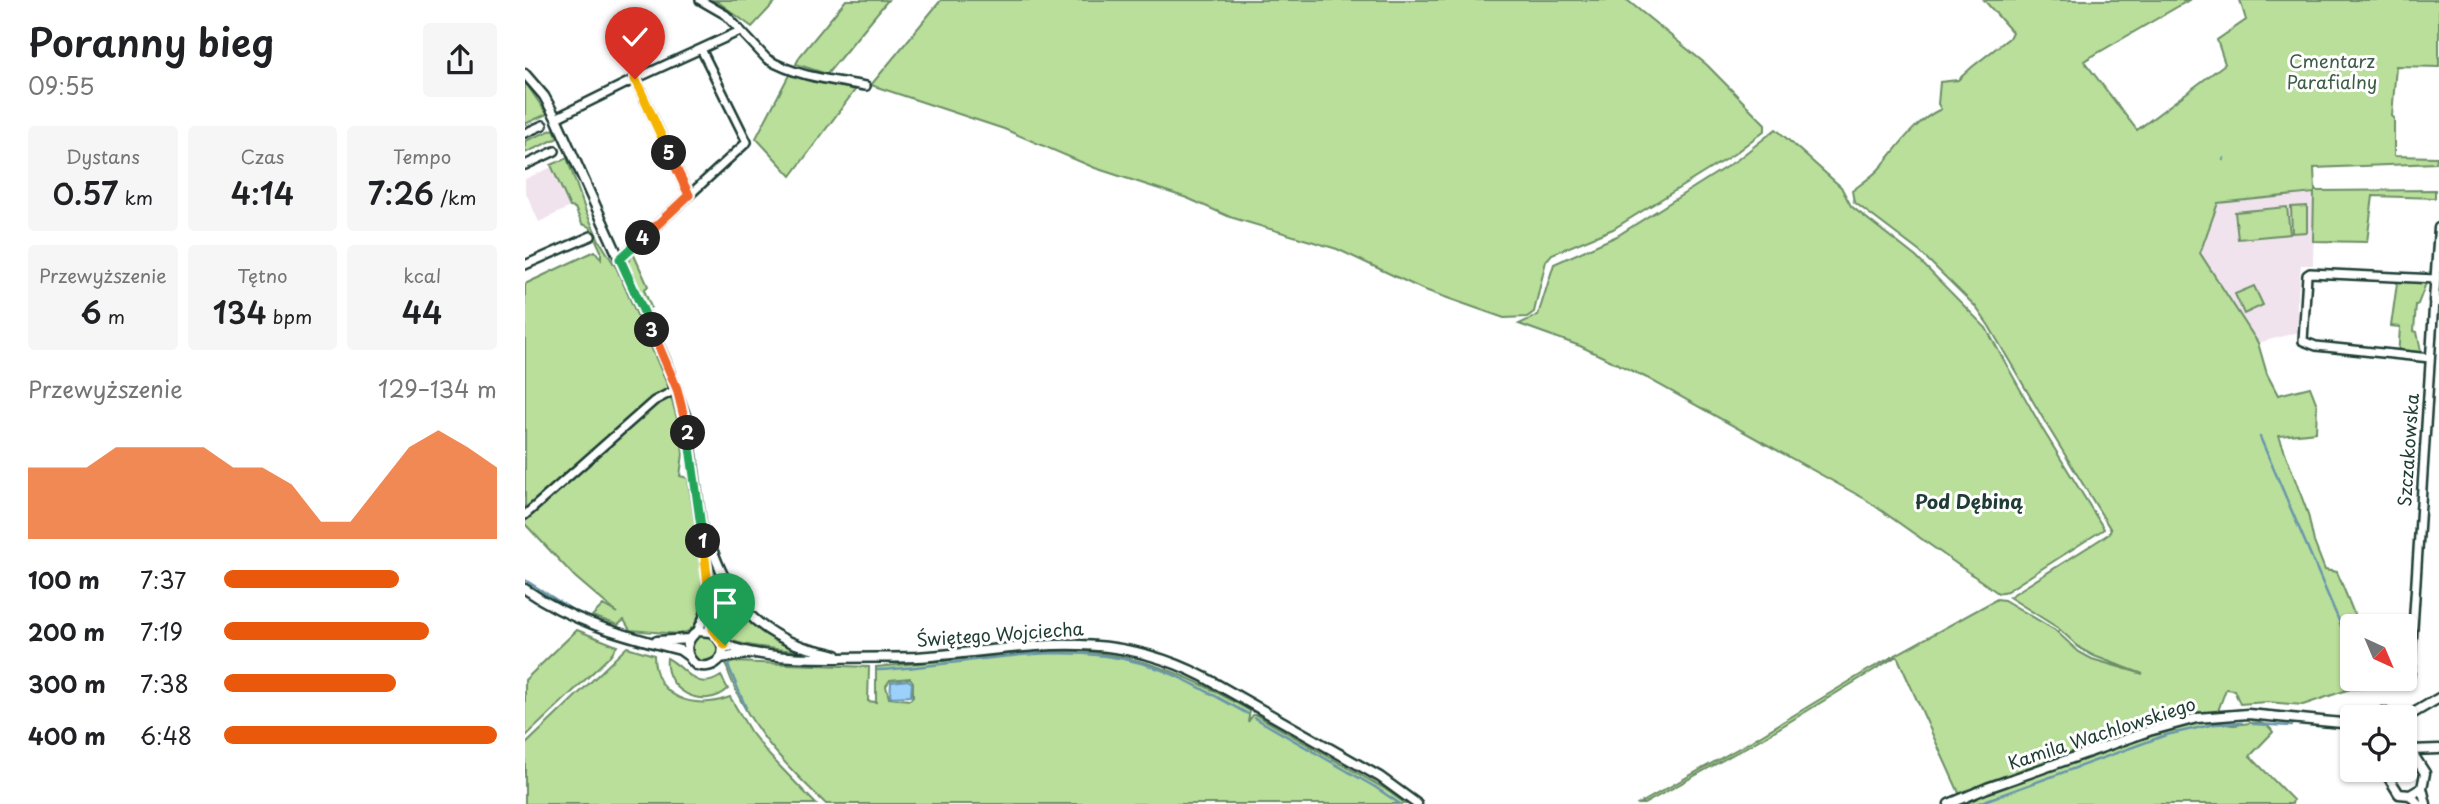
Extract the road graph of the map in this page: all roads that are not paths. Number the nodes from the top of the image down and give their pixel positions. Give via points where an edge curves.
1 (701, 0) edge
2 (740, 31) junction
3 (701, 49) junction
4 (525, 74) edge
5 (635, 79) junction
6 (866, 86) dead end
7 (556, 118) junction
8 (543, 125) dead end
9 (525, 133) edge
10 (555, 151) dead end
11 (525, 165) edge
12 (689, 195) junction
13 (2439, 228) edge
14 (591, 236) dead end
15 (620, 259) junction
16 (525, 265) edge
17 (2436, 279) junction
18 (2437, 301) edge
19 (2430, 358) junction
20 (677, 389) junction
21 (525, 515) edge
22 (700, 517) junction
23 (525, 589) edge
24 (708, 594) junction
25 (2414, 614) edge
26 (698, 631) junction
27 (715, 634) junction
28 (689, 639) junction
29 (650, 641) junction
30 (722, 643) junction
31 (754, 653) junction
32 (687, 654) junction
33 (846, 657) junction
34 (720, 658) junction
35 (2439, 698) edge
36 (2417, 711) edge
37 (2340, 723) edge
38 (2439, 748) edge
39 (2417, 749) edge
40 (2425, 751) junction
41 (2417, 759) edge
42 (2420, 763) junction
43 (2390, 782) edge
44 (2422, 788) junction
45 (2410, 795) junction
46 (1417, 804) edge
47 (1949, 804) edge
48 (2418, 804) edge
49 (2425, 804) edge

1 - 2 street
2 - 3 street
2 - 6 street via 768,59 789,70
3 - 5 street
3 - 12 street via 747,142
4 - 7 street
5 - 7 street
5 - 12 street
7 - 15 street
8 - 9 street
10 - 11 street
12 - 15 street
13 - 17 street, Szczakowska
14 - 16 street
15 - 20 street
17 - 18 street, Szczakowska
17 - 19 street via 2307,275 2303,341
18 - 19 street, Szczakowska
19 - 25 street, Szczakowska
20 - 21 street via 654,401
20 - 22 street
22 - 24 street
22 - 33 street via 720,574 747,612 793,643
23 - 29 street via 587,624
24 - 26 street
24 - 27 street
26 - 27 street
26 - 28 street
27 - 30 street
28 - 29 street
28 - 32 street
29 - 32 street
30 - 31 street, Świętego Wojciecha
30 - 34 street
31 - 33 street, Świętego Wojciecha
31 - 34 street, Świętego Wojciecha
32 - 34 street via 702,667
33 - 46 street, Świętego Wojciecha via 916,657 1054,644 1131,650 1175,663 1222,687
35 - 36 street
37 - 47 street, Kamila Wachlowskiego via 2248,714 2197,718
38 - 40 street
39 - 40 street
40 - 42 street
41 - 42 street
42 - 44 street via 2425,773
43 - 45 street via 2399,794
44 - 45 street
44 - 49 street
45 - 48 street

